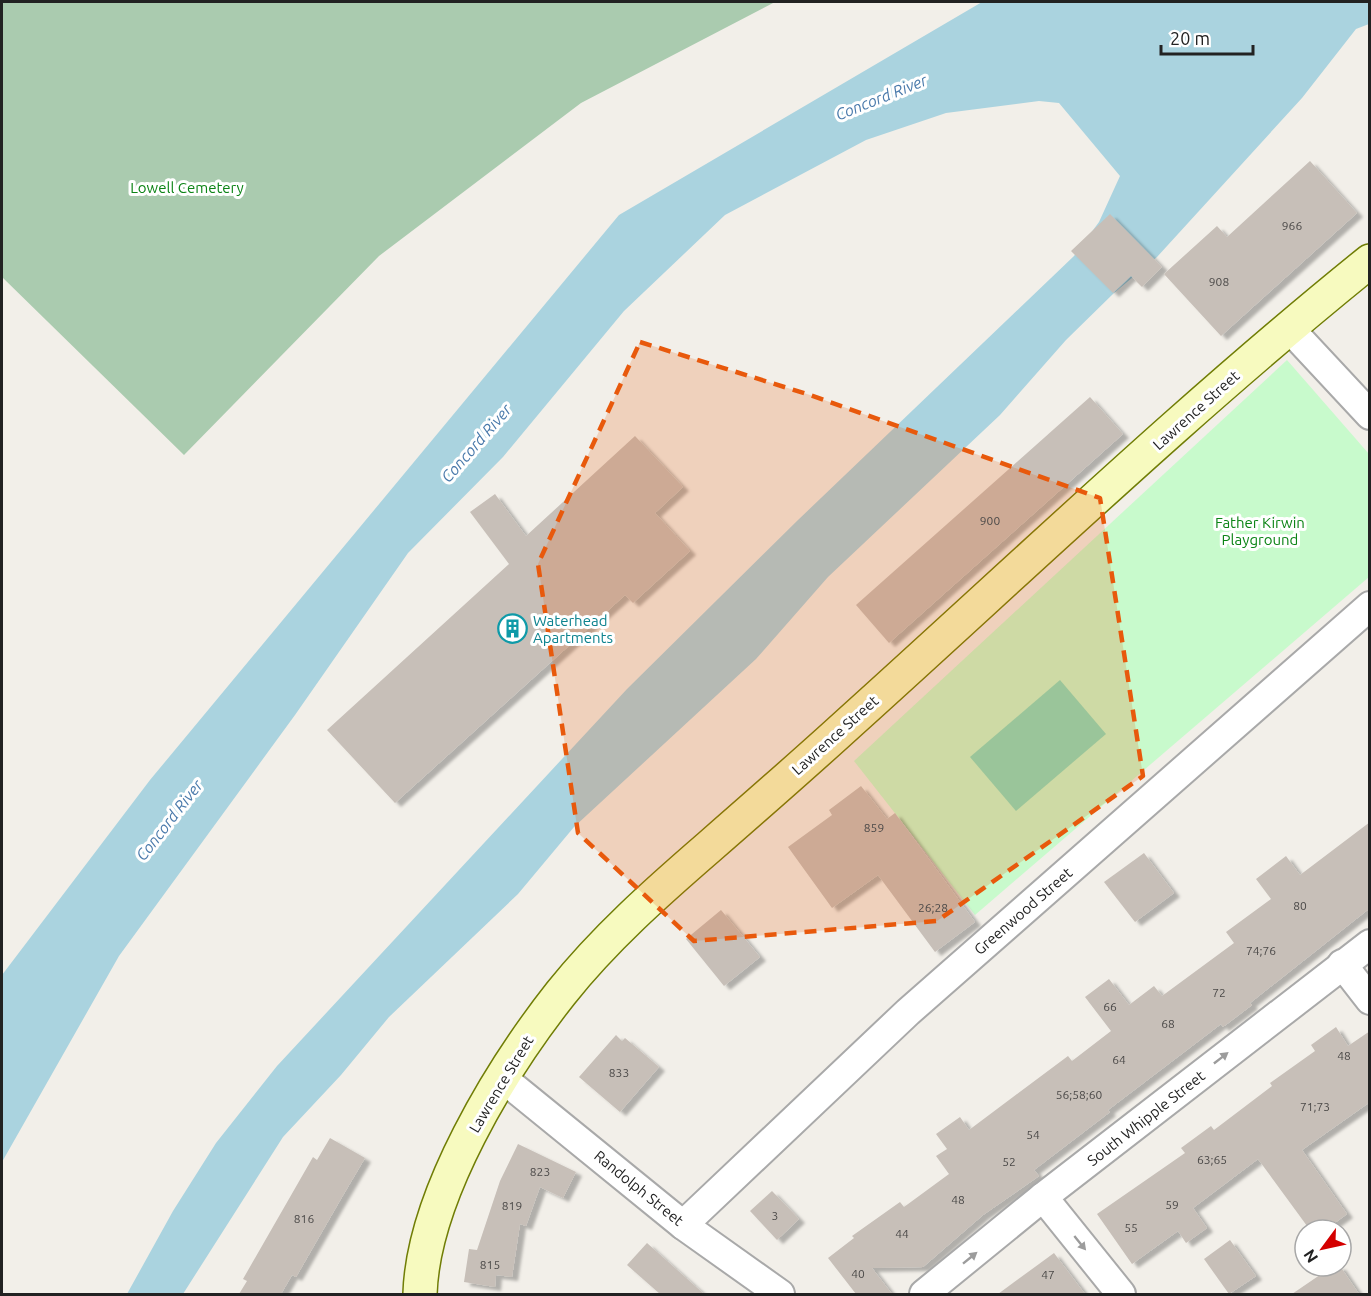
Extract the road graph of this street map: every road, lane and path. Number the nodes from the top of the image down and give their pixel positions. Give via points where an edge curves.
1 (1370, 261) edge
2 (1288, 327) junction
3 (1370, 415) edge
4 (1370, 606) edge
5 (1370, 944) edge
6 (1342, 964) junction
7 (1370, 999) edge
8 (501, 1077) junction
9 (1043, 1197) junction
10 (683, 1225) junction
11 (420, 1294) edge
12 (780, 1294) edge
13 (924, 1294) edge
14 (1121, 1294) edge

1 - 2 main road, Lawrence Street
2 - 3 street
2 - 8 main road, Lawrence Street via 604,944 563,990
4 - 10 street, Greenwood Street via 908,1012
5 - 6 street, South Whipple Street
6 - 7 street
9 -> 6 street, South Whipple Street
8 - 10 street, Randolph Street
8 - 11 main road, Lawrence Street via 452,1173 432,1233
13 -> 9 street, South Whipple Street
9 -> 14 street
10 - 12 street, Randolph Street

